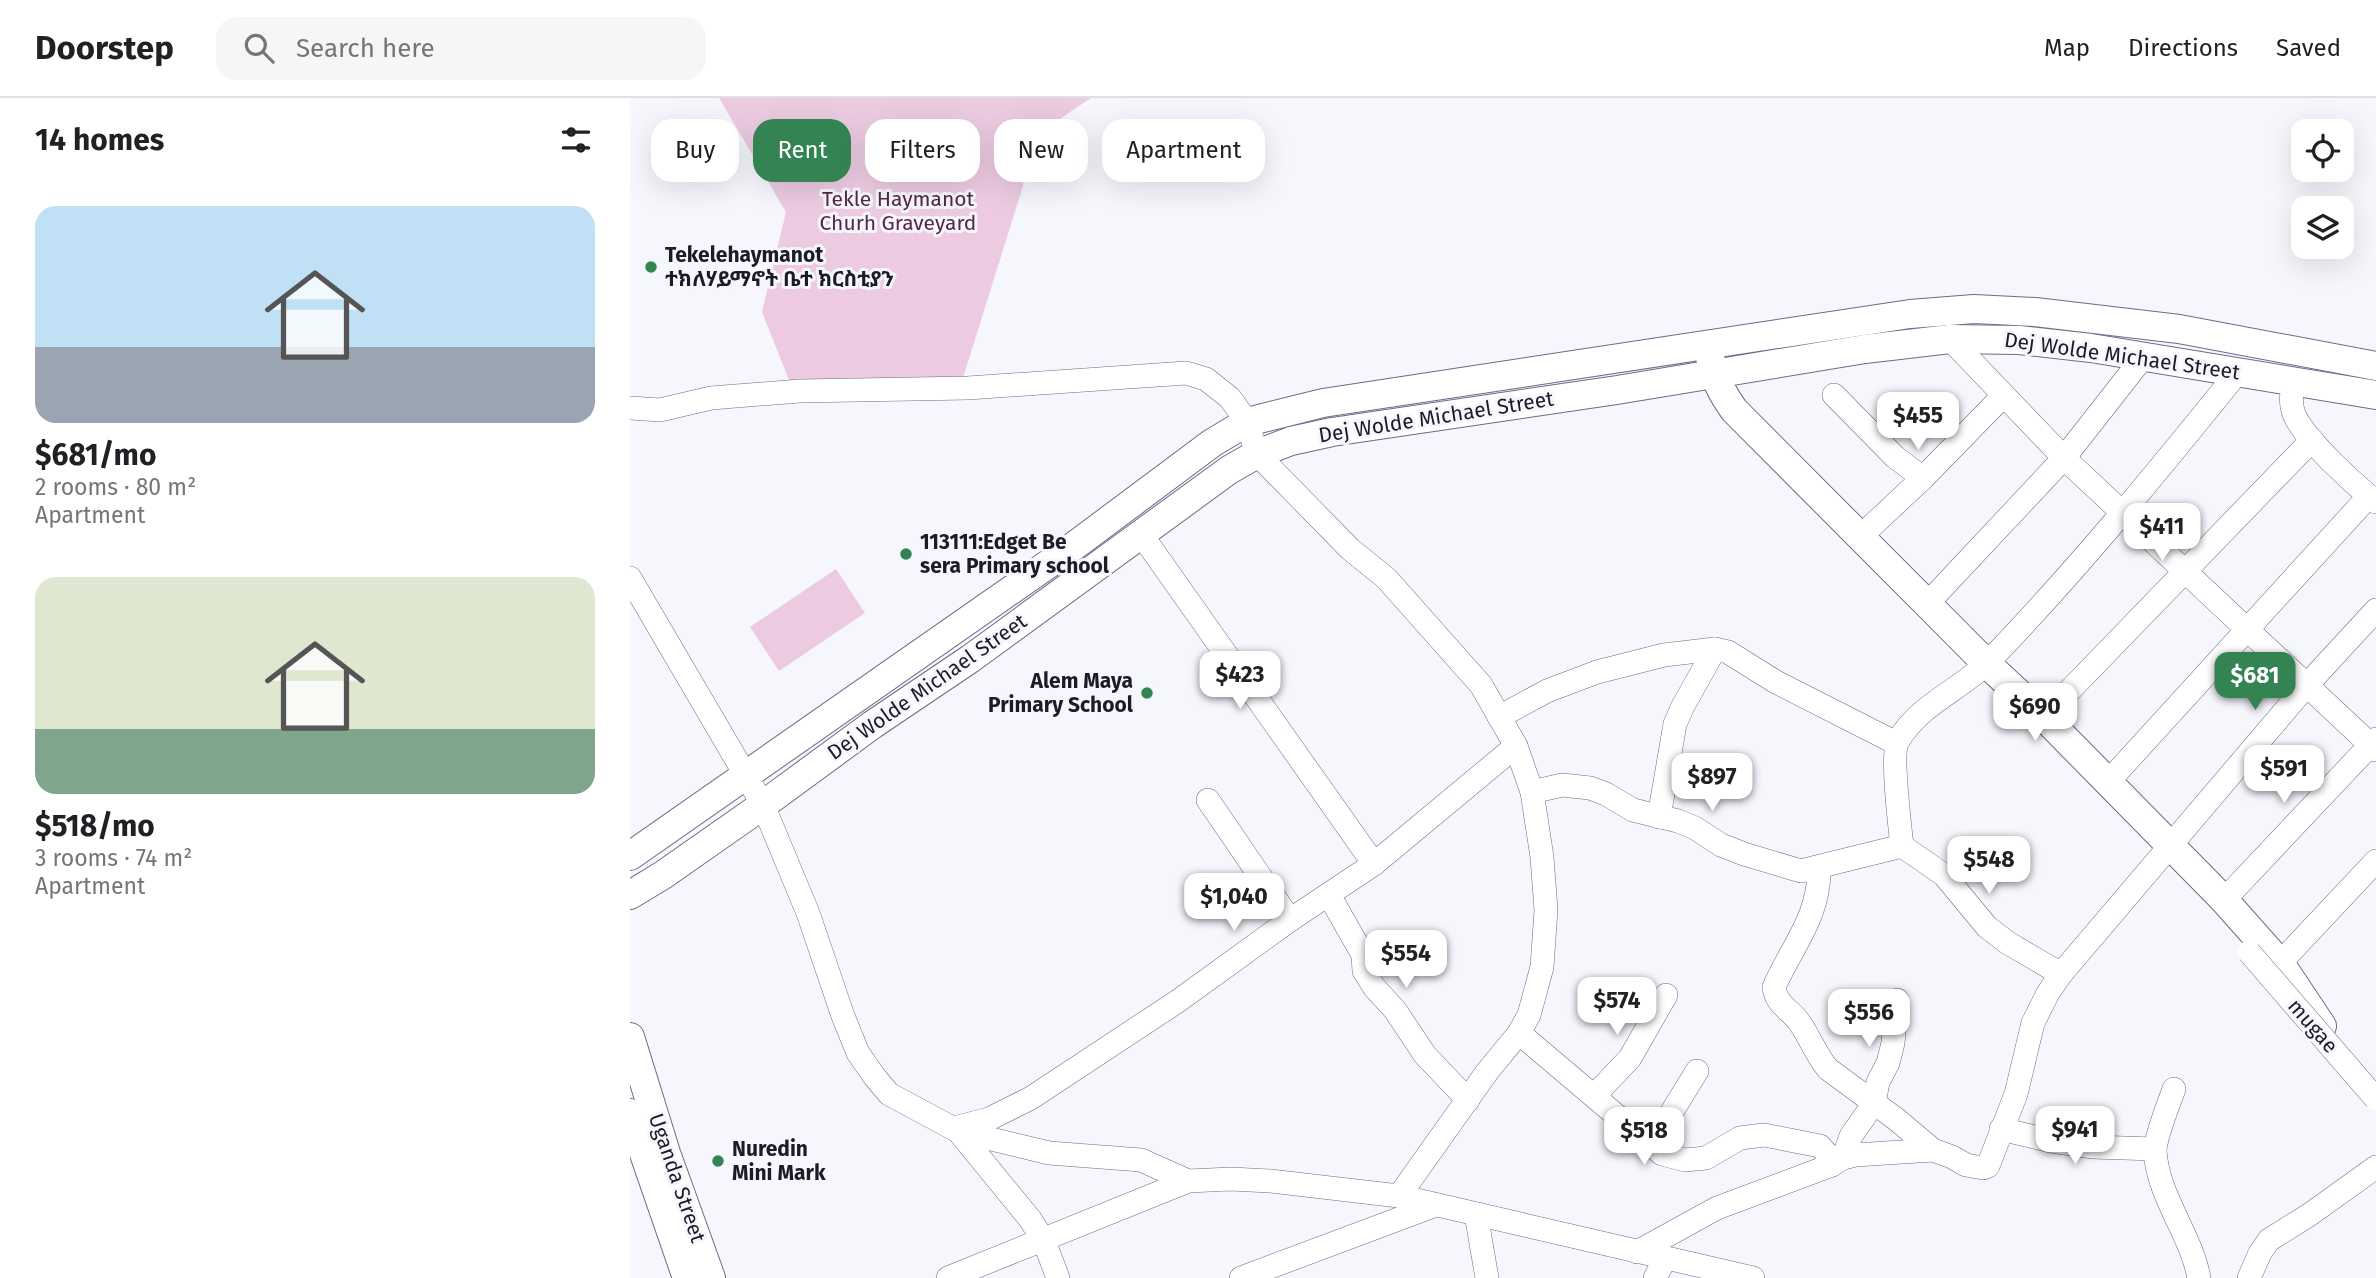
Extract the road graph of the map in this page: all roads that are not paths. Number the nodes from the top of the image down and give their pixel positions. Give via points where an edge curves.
1 (1950, 339) junction
2 (1707, 344) junction
3 (2144, 356) junction
4 (2376, 366) edge
5 (2238, 372) junction
6 (1713, 374) junction
7 (2294, 381) junction
8 (1834, 395) dead end
9 (2003, 396) junction
10 (2376, 396) edge
11 (1323, 403) junction
12 (630, 408) edge
13 (1247, 422) junction
14 (1332, 432) junction
15 (2312, 440) junction
16 (1257, 454) junction
17 (2064, 458) junction
18 (1923, 478) junction
19 (2373, 499) edge
20 (2124, 514) junction
21 (1142, 534) junction
22 (1861, 536) junction
23 (2186, 571) junction
24 (630, 578) edge
25 (1927, 604) junction
26 (2376, 610) edge
27 (955, 629) junction
28 (2249, 630) junction
29 (1715, 649) junction
30 (970, 659) junction
31 (1987, 664) junction
32 (2306, 686) junction
33 (1499, 717) junction
34 (2044, 717) junction
35 (1896, 743) junction
36 (2374, 745) edge
37 (1516, 746) junction
38 (746, 776) junction
39 (2108, 783) junction
40 (1532, 792) junction
41 (1208, 800) dead end
42 (764, 805) junction
43 (1659, 817) junction
44 (1902, 846) junction
45 (2171, 847) junction
46 (630, 856) edge
47 (2376, 861) edge
48 (1374, 863) junction
49 (1819, 868) junction
50 (630, 895) edge
51 (1329, 895) junction
52 (2224, 900) junction
53 (1290, 920) junction
54 (2249, 952) dead end
55 (2280, 963) junction
56 (2061, 974) junction
57 (1666, 995) dead end
58 (1897, 1000) dead end
59 (1519, 1033) junction
60 (630, 1037) edge
61 (1697, 1071) dead end
62 (2174, 1089) dead end
63 (1594, 1096) junction
64 (2376, 1099) edge
65 (1468, 1100) junction
66 (1874, 1103) junction
67 (2376, 1111) edge
68 (630, 1113) edge
69 (2001, 1129) junction
70 (955, 1130) junction
71 (1652, 1144) junction
72 (2155, 1149) junction
73 (1933, 1150) junction
74 (647, 1160) edge
75 (1837, 1162) junction
76 (2376, 1167) edge
77 (1188, 1181) junction
78 (1399, 1196) junction
79 (1436, 1205) junction
80 (1476, 1214) junction
81 (1044, 1241) junction
82 (1637, 1252) junction
83 (1660, 1269) edge
84 (687, 1278) edge
85 (711, 1278) edge
86 (948, 1278) edge
87 (1058, 1278) edge
88 (1241, 1278) edge
89 (1488, 1278) edge
90 (1753, 1278) edge
91 (2199, 1278) edge
92 (2249, 1278) edge

1 - 3 main road, Dej Wolde Michael Street via 2019,340
1 - 6 main road, Dej Wolde Michael Street
1 - 9 street
2 - 4 main road, Dej Wolde Michael Street via 1909,314 2008,309 2179,329
2 - 6 main road
2 - 11 main road, Dej Wolde Michael Street
3 - 5 main road, Dej Wolde Michael Street
3 - 17 street
5 - 7 main road, Dej Wolde Michael Street
5 - 20 street
6 - 14 main road, Dej Wolde Michael Street
6 - 22 main road via 1734,410
7 - 10 main road, Dej Wolde Michael Street
7 - 15 street via 2295,415
8 - 18 street
9 - 17 street
9 - 18 street
11 - 13 main road, Dej Wolde Michael Street
11 - 14 street
12 - 13 street via 660,410 711,398 800,391 968,388 1186,373 1214,384
13 - 16 street
13 - 27 main road, Dej Wolde Michael Street via 1191,457
14 - 16 main road, Dej Wolde Michael Street
15 - 19 street
15 - 23 street
16 - 21 main road, Dej Wolde Michael Street
16 - 33 street via 1350,549 1385,578 1480,685
17 - 20 street
17 - 25 street
18 - 22 street
19 - 28 street
20 - 23 street
20 - 31 street
21 - 30 main road, Dej Wolde Michael Street
21 - 48 street
22 - 25 main road
23 - 28 street
23 - 34 street
24 - 38 street
25 - 31 main road
26 - 32 street
27 - 30 main road
27 - 38 main road, Dej Wolde Michael Street
28 - 32 street
28 - 39 street
29 - 33 street via 1664,655 1597,672 1547,691
29 - 35 street
29 - 43 street via 1675,724
30 - 42 main road, Dej Wolde Michael Street
31 - 34 main road
31 - 35 street via 1918,714
32 - 36 street
32 - 45 street
33 - 37 street
34 - 39 main road
35 - 44 street
36 - 52 street
37 - 40 street
37 - 48 street
38 - 42 street
38 - 46 main road, Dej Wolde Michael Street
39 - 45 main road
40 - 43 street via 1563,785 1590,788 1633,810
40 - 59 street via 1546,910 1542,967 1529,1015
41 - 53 street
42 - 50 main road, Dej Wolde Michael Street
42 - 70 street via 859,1052 889,1094
43 - 49 street via 1695,828 1744,854 1801,871
44 - 49 street
44 - 56 street via 1944,875 1987,927
45 - 52 main road
45 - 56 street
47 - 55 street
48 - 51 street
49 - 66 street via 1814,908 1774,993 1799,1021 1828,1069
51 - 53 street
51 - 65 street via 1363,955 1364,971 1374,987 1424,1055
52 - 55 main road
53 - 70 street via 1031,1098
54 - 64 street, mugae, bridge
55 - 67 main road
56 - 69 street via 2033,1023 2016,1094
57 - 63 street via 1630,1058
58 - 66 street via 1893,1043
59 - 63 street
59 - 65 street
60 - 74 main road, Uganda Street
61 - 71 street
62 - 72 street
63 - 71 street
65 - 78 street
66 - 73 street
66 - 75 street
68 - 74 main road, Uganda Street
69 - 72 street via 2093,1147
69 - 73 street via 1991,1163 1983,1168
70 - 77 street via 1049,1153 1141,1160
70 - 81 street
71 - 75 street via 1674,1158 1706,1158 1740,1138 1763,1135 1820,1146
72 - 91 street via 2162,1186 2187,1237
73 - 75 street via 1871,1153
74 - 84 main road, Uganda Street
74 - 85 main road, Uganda Street
75 - 82 street via 1717,1208
76 - 92 street via 2270,1240
77 - 78 street via 1270,1181
77 - 81 street
78 - 79 street
79 - 80 street
79 - 88 street
80 - 82 street
80 - 89 street
81 - 86 street
81 - 87 street
82 - 83 street
83 - 90 street

